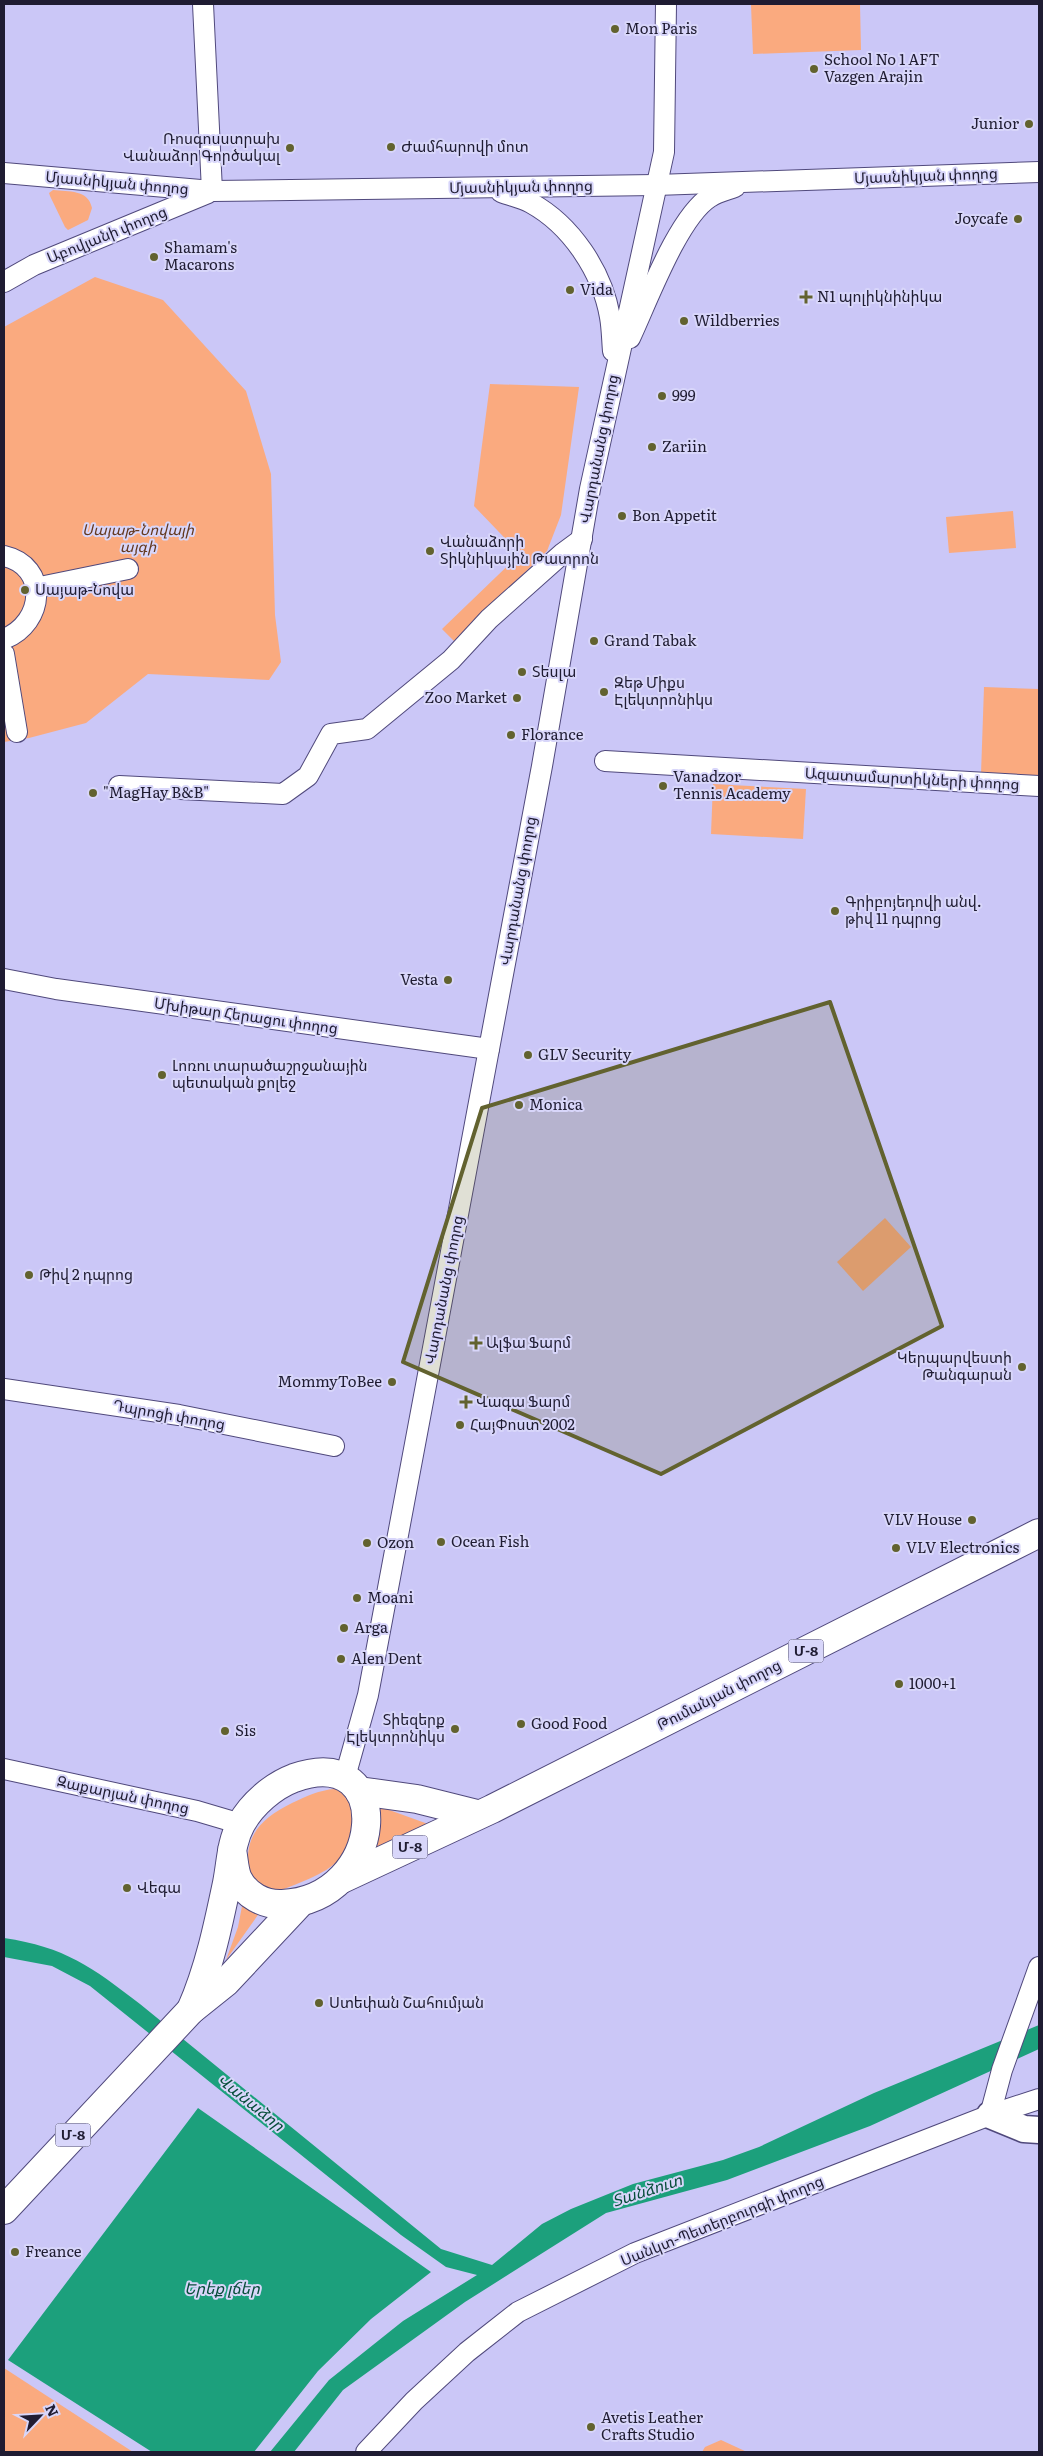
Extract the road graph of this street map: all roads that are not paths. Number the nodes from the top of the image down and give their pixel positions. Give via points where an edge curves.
1 (203, 4) edge
2 (666, 4) edge
3 (1039, 172) edge
4 (4, 173) edge
5 (750, 182) junction
6 (656, 185) junction
7 (488, 188) junction
8 (212, 191) junction
9 (4, 282) edge
10 (614, 372) junction
11 (582, 539) junction
12 (4, 556) edge
13 (128, 569) dead end
14 (35, 588) junction
15 (4, 639) edge
16 (4, 654) edge
17 (17, 732) dead end
18 (605, 761) dead end
19 (119, 786) dead end
20 (1039, 786) edge
21 (4, 979) edge
22 (489, 1049) junction
23 (4, 1390) edge
24 (334, 1446) dead end
25 (1039, 1533) edge
26 (4, 1769) edge
27 (352, 1784) junction
28 (477, 1814) junction
29 (241, 1824) junction
30 (232, 1850) junction
31 (342, 1879) junction
32 (300, 1903) junction
33 (1039, 1967) edge
34 (191, 2010) junction
35 (1039, 2100) edge
36 (990, 2115) junction
37 (1039, 2130) edge
38 (4, 2210) edge
39 (366, 2452) edge

1 - 8 street
2 - 6 street, Վարդանանց փողոց via 664,152
3 - 5 street, Մյասնիկյան փողոց
4 - 8 street, Մյասնիկյան փողոց
5 - 6 street, Մյասնիկյան փողոց
5 - 10 street via 710,196 682,229
6 - 7 street, Մյասնիկյան փողոց
6 - 10 street, Վարդանանց փողոց
7 - 8 street, Մյասնիկյան փողոց
7 - 10 street via 529,202 549,215 581,249 601,287 610,316
8 - 9 street, Աբովյանի փողոց via 34,265
10 - 11 street, Վարդանանց փողոց
11 - 19 street via 489,619 451,660 367,729 331,734 308,776 283,794
11 - 22 street, Վարդանանց փողոց
12 - 14 street via 26,570
13 - 14 street
14 - 15 street via 36,603 32,615 21,630
16 - 17 street
18 - 20 street, Ազատամարտիկների փողոց
21 - 22 street, Մխիթար Հերացու փողոց
22 - 27 street, Վարդանանց փողոց
23 - 24 street, Դպրոցի փողոց via 179,1415
25 - 28 highway, Թումանյան փողոց / Մ-8
26 - 29 street, Զաքարյան փողոց via 197,1811
27 - 28 highway
27 - 29 highway via 312,1774 284,1782 265,1795
27 - 31 highway via 365,1806 365,1830 356,1859
28 - 31 highway, Մ-8
29 - 30 highway
30 - 32 highway via 238,1879 249,1893 261,1902 276,1905
30 - 34 highway, Մ-8 via 205,1980
31 - 32 highway via 324,1894
32 - 34 highway, Մ-8 via 226,1982
33 - 36 street via 1002,2070
34 - 38 highway, Մ-8
35 - 36 street, Սանկտ-Պետերբուրգի փողոց
36 - 37 main road via 1024,2129
36 - 39 street, Սանկտ-Պետերբուրգի փողոց via 635,2253 518,2312 467,2352

